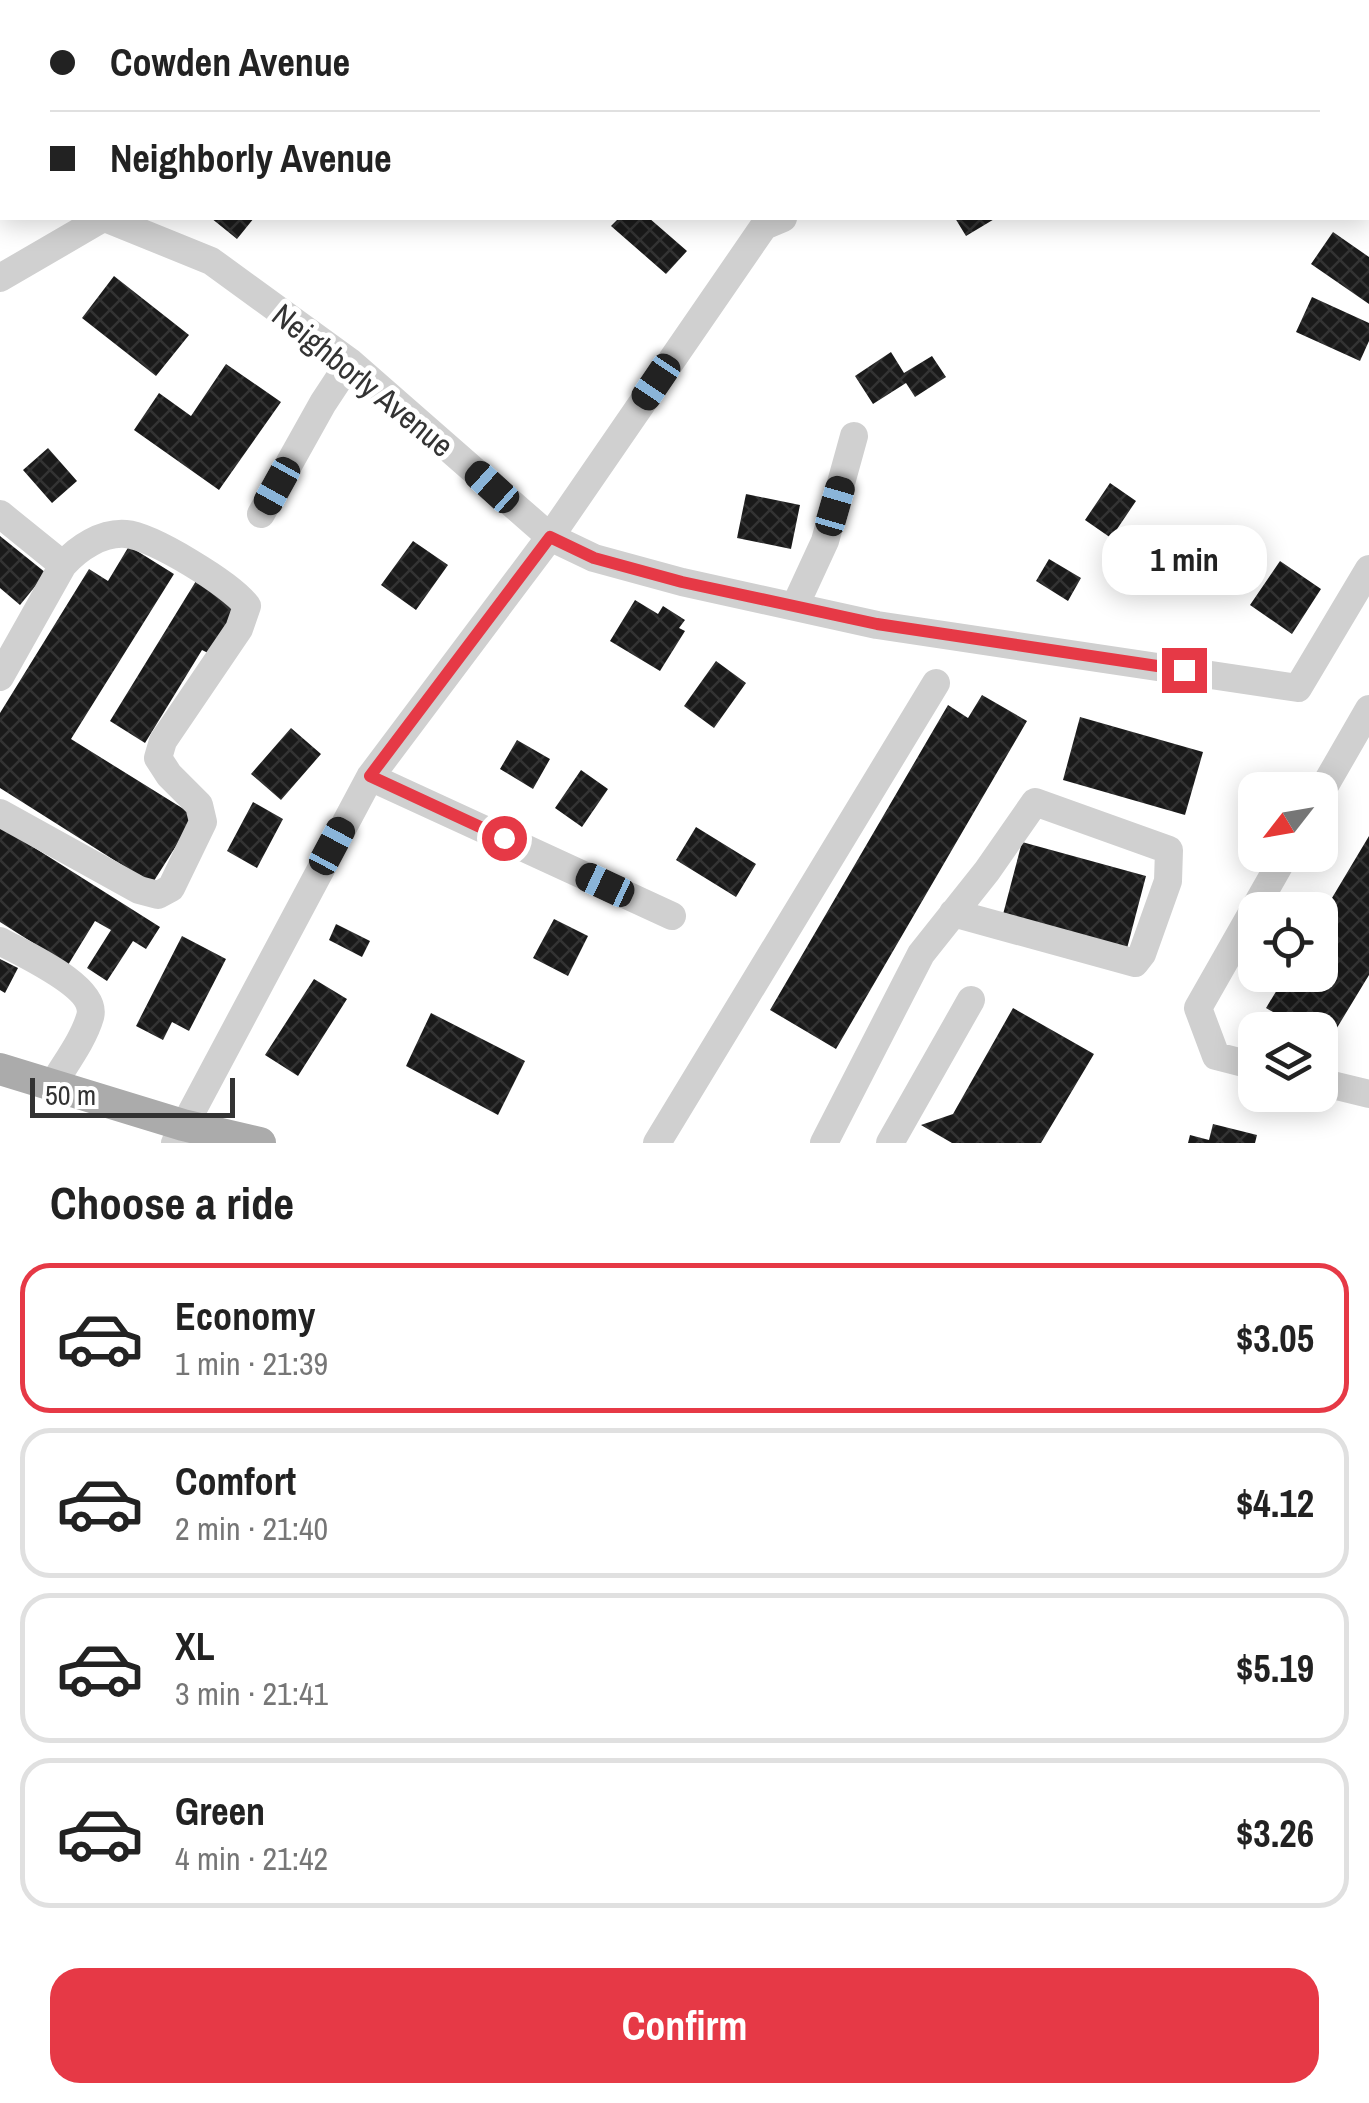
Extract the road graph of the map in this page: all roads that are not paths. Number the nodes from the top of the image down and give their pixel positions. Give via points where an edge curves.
1 (101, 220) edge
2 (109, 220) edge
3 (768, 220) edge
4 (0, 278) edge
5 (350, 362) junction
6 (854, 436) dead end
7 (0, 514) edge
8 (261, 514) dead end
9 (550, 537) junction
10 (64, 565) junction
11 (1369, 569) edge
12 (795, 606) junction
13 (0, 677) edge
14 (936, 682) dead end
15 (1369, 709) edge
16 (1333, 772) edge
17 (370, 776) junction
18 (0, 814) edge
19 (1275, 872) edge
20 (953, 913) junction
21 (672, 916) dead end
22 (0, 941) edge
23 (971, 1000) dead end
24 (1238, 1062) edge
25 (0, 1069) edge
26 (52, 1086) junction
27 (1338, 1086) edge
28 (1369, 1094) edge
29 (179, 1134) edge
30 (242, 1141) edge
31 (657, 1143) edge
32 (824, 1143) edge
33 (890, 1143) edge

1 - 4 street
2 - 5 street, Neighborly Avenue via 210,261
3 - 9 street
5 - 8 street
5 - 9 street, Neighborly Avenue
6 - 12 street via 825,541
7 - 10 street
9 - 12 street, Neighborly Avenue via 594,558
9 - 17 street
10 - 13 street
10 - 18 street via 98,539 125,534 236,590 247,606 158,758 199,805 204,822 171,888 158,895
11 - 12 street, Neighborly Avenue via 1298,688
14 - 31 street
15 - 16 street
17 - 21 street
17 - 29 street
19 - 24 street via 1198,1008 1216,1056
20 - 20 street via 1035,802 1168,850 1168,881 1135,963
20 - 32 street via 921,954
22 - 26 street via 79,987 91,1002
23 - 33 street
25 - 26 main road
26 - 29 main road
27 - 28 street
29 - 30 main road

